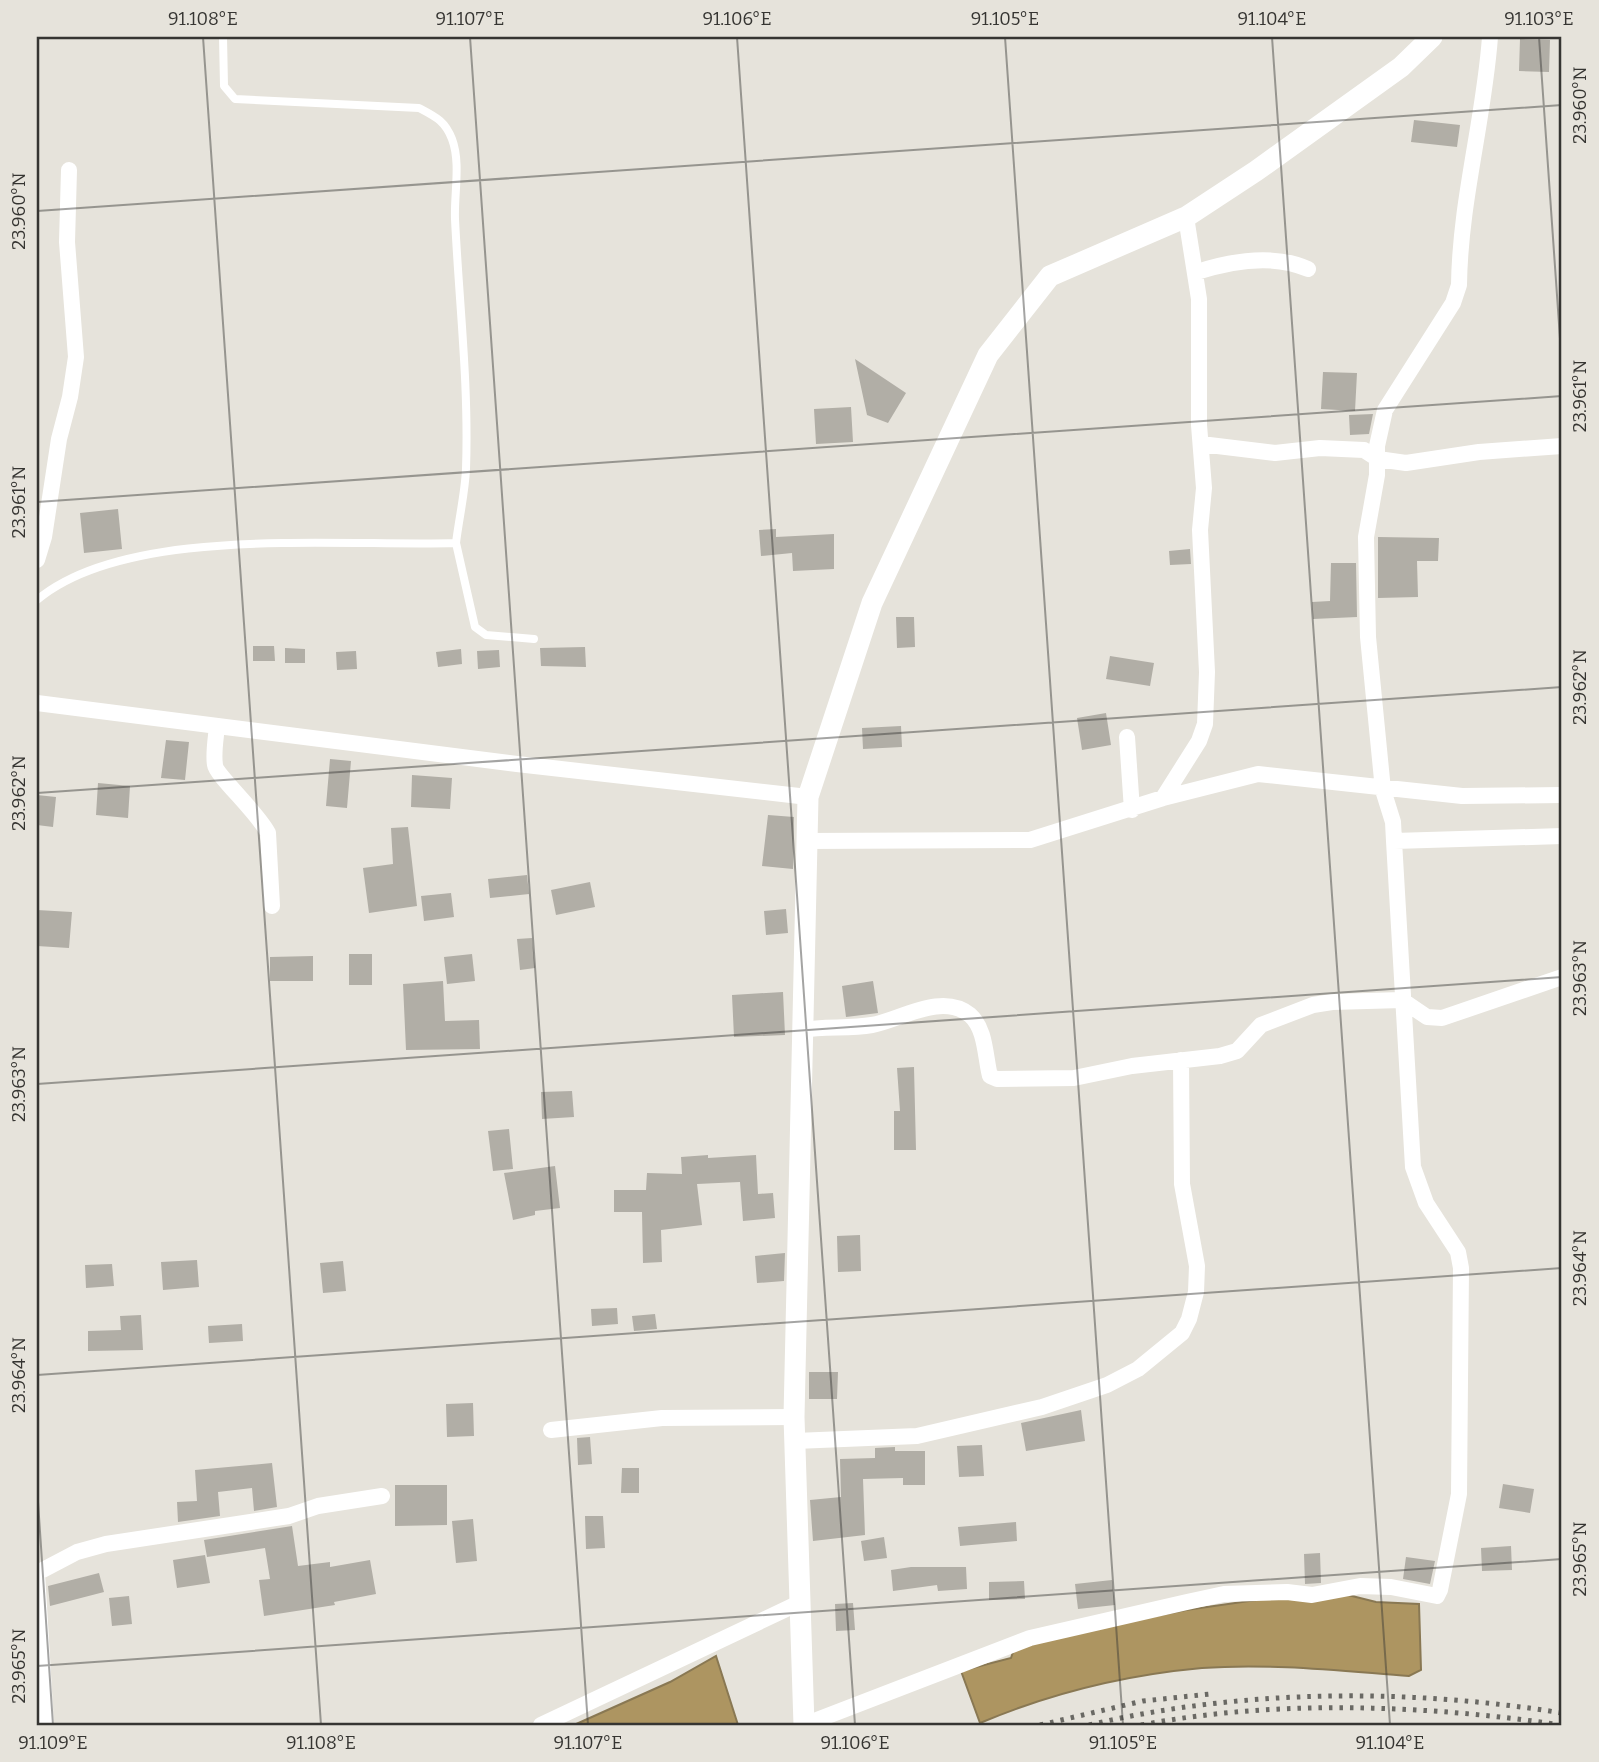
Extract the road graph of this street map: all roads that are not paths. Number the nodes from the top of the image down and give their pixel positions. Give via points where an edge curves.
1 (223, 37) edge
2 (1432, 37) edge
3 (1490, 37) edge
4 (69, 170) dead end
5 (1186, 217) junction
6 (1308, 269) dead end
7 (1197, 272) junction
8 (1201, 444) junction
9 (1562, 446) edge
10 (1378, 459) junction
11 (456, 543) junction
12 (37, 560) edge
13 (37, 600) edge
14 (534, 639) dead end
15 (37, 704) edge
16 (217, 726) junction
17 (1127, 737) dead end
18 (1383, 790) junction
19 (1562, 795) edge
20 (808, 797) junction
21 (1163, 798) junction
22 (1132, 810) junction
23 (1562, 836) edge
24 (806, 841) junction
25 (1394, 841) junction
26 (272, 906) dead end
27 (1562, 977) edge
28 (1402, 1000) junction
29 (802, 1030) junction
30 (1181, 1060) junction
31 (794, 1417) junction
32 (551, 1430) dead end
33 (795, 1441) junction
34 (382, 1496) dead end
35 (37, 1573) edge
36 (799, 1603) junction
37 (46, 1725) edge
38 (541, 1725) edge
39 (804, 1725) edge

1 - 11 lane via 224,86 235,99 419,108 443,120 456,162 455,218 464,332 466,471
2 - 5 street via 1402,67
3 - 10 street via 1484,102 1470,166 1459,285 1453,303 1390,399 1377,446
4 - 12 street via 67,242 76,357
5 - 7 street
5 - 20 street via 1050,276 988,355 872,603
6 - 7 street via 1295,263 1233,261
7 - 8 street
8 - 10 street via 1275,453 1364,450
8 - 21 street via 1205,724
9 - 10 street via 1406,463
10 - 18 street via 1365,550 1368,637
11 - 13 lane via 242,542 134,559 83,573 52,587
11 - 14 lane via 475,627 486,635
15 - 16 street
16 - 20 street
16 - 26 street via 215,766 219,775 240,794 268,833
17 - 22 street
18 - 19 street via 1462,796
18 - 21 street via 1258,774
18 - 25 street
20 - 24 street
21 - 22 street
22 - 24 street via 1030,840
23 - 25 street
24 - 29 street
25 - 28 street
27 - 28 street via 1442,1018 1427,1017
28 - 30 street via 1313,1005 1261,1025 1237,1051
28 - 39 street via 1413,1167 1426,1203 1458,1252 1461,1268 1458,1494 1437,1596 1360,1586 1312,1595 1243,1593 1199,1599 1030,1638
29 - 30 street via 873,1025 910,1012 949,1007 969,1014 977,1025 990,1076 997,1079 1074,1079
29 - 31 street
30 - 33 street via 1181,1184 1197,1266 1196,1292 1182,1333 1138,1369 1107,1385 1042,1406 917,1436
31 - 32 street via 662,1418
31 - 33 street
33 - 36 street
34 - 35 street via 318,1506 289,1516 106,1544 76,1552
35 - 37 street
36 - 38 street
36 - 39 street

